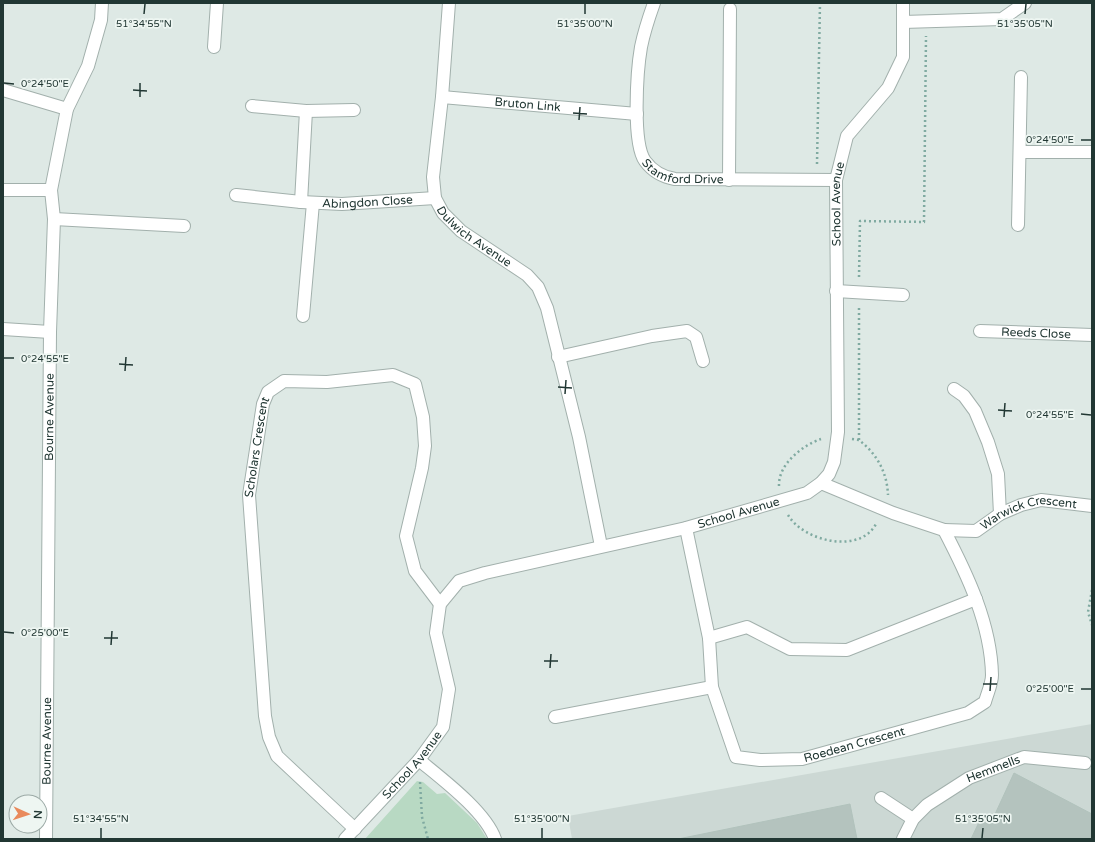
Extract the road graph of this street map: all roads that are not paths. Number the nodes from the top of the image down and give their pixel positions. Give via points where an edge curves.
1 (102, 3) edge
2 (217, 3) edge
3 (449, 3) edge
4 (654, 3) edge
5 (903, 3) edge
6 (1025, 3) edge
7 (730, 10) dead end
8 (903, 22) junction
9 (214, 47) dead end
10 (1021, 77) dead end
11 (3, 90) edge
12 (442, 97) junction
13 (252, 106) dead end
14 (67, 109) junction
15 (354, 110) dead end
16 (306, 111) junction
17 (636, 114) junction
18 (1020, 152) junction
19 (1092, 152) edge
20 (729, 180) junction
21 (836, 180) junction
22 (3, 190) edge
23 (51, 190) junction
24 (236, 195) dead end
25 (435, 198) junction
26 (301, 202) junction
27 (313, 202) junction
28 (54, 219) junction
29 (184, 226) dead end
30 (1018, 226) dead end
31 (836, 291) junction
32 (903, 294) dead end
33 (303, 316) dead end
34 (3, 329) edge
35 (980, 331) dead end
36 (50, 332) junction
37 (1092, 335) edge
38 (558, 357) junction
39 (703, 360) dead end
40 (954, 389) dead end
41 (821, 483) junction
42 (1092, 506) edge
43 (1000, 514) junction
44 (686, 528) junction
45 (944, 530) junction
46 (601, 546) junction
47 (976, 599) junction
48 (440, 604) junction
49 (709, 638) junction
50 (712, 687) junction
51 (555, 717) dead end
52 (419, 760) junction
53 (1085, 763) dead end
54 (882, 798) dead end
55 (913, 819) junction
56 (355, 829) junction
57 (46, 839) edge
58 (345, 839) edge
59 (495, 839) edge
60 (904, 839) edge

1 - 14 street, Bourne Avenue via 101,20 88,66
2 - 9 street
3 - 12 street, Dulwich Avenue
4 - 17 street, Stamford Drive via 641,48
5 - 8 street, School Avenue
6 - 8 street via 1002,19
7 - 20 street
8 - 21 street, School Avenue via 903,56 888,88 847,136
10 - 18 street
11 - 14 street
12 - 17 street, Bruton Link
12 - 25 street, Dulwich Avenue via 433,177
13 - 16 street
14 - 23 street, Bourne Avenue
15 - 16 street
16 - 26 street
17 - 20 street, Stamford Drive via 644,161 663,177
18 - 19 street
18 - 30 street
20 - 21 street, Stamford Drive
21 - 31 street, School Avenue
22 - 23 street
23 - 28 street, Bourne Avenue
24 - 26 street, Abingdon Close
25 - 27 street, Abingdon Close via 342,204
25 - 38 street, Dulwich Avenue via 442,213 461,231 527,275 538,288 547,308
26 - 27 street, Abingdon Close
27 - 33 street
28 - 29 street
28 - 36 street, Bourne Avenue
31 - 32 street
31 - 41 street, School Avenue via 837,438 834,462 829,474
34 - 36 street
35 - 37 street, Reeds Close
36 - 57 street, Bourne Avenue
38 - 39 street via 652,336 687,331 696,337
38 - 46 street, Dulwich Avenue via 579,437
40 - 43 street via 964,396 975,411 988,442 998,474
41 - 44 street, School Avenue via 807,492
41 - 45 street via 883,509
42 - 43 street, Warwick Crescent via 1040,500
43 - 45 street, Warwick Crescent via 976,531
44 - 46 street, School Avenue
44 - 49 street, Roedean Crescent
45 - 47 street, Roedean Crescent
46 - 48 street, School Avenue via 459,581
47 - 49 street via 847,650 790,649 747,626
47 - 50 street, Roedean Crescent via 988,639 992,677 985,702 968,713 802,760 760,760 736,757
48 - 52 street, School Avenue via 436,633 449,689 443,727
48 - 56 street, Scholars Crescent via 415,571 406,536 425,446 423,417 416,384 394,375 327,382 284,381 268,392 263,404 250,495 269,737 277,756
49 - 50 street, Roedean Crescent
50 - 51 street
52 - 56 street, School Avenue
52 - 59 street via 442,778 483,818
53 - 55 street, Hemmells via 1024,757 969,778 928,805
54 - 55 street
55 - 60 street, Hemmells
56 - 58 street, School Avenue

